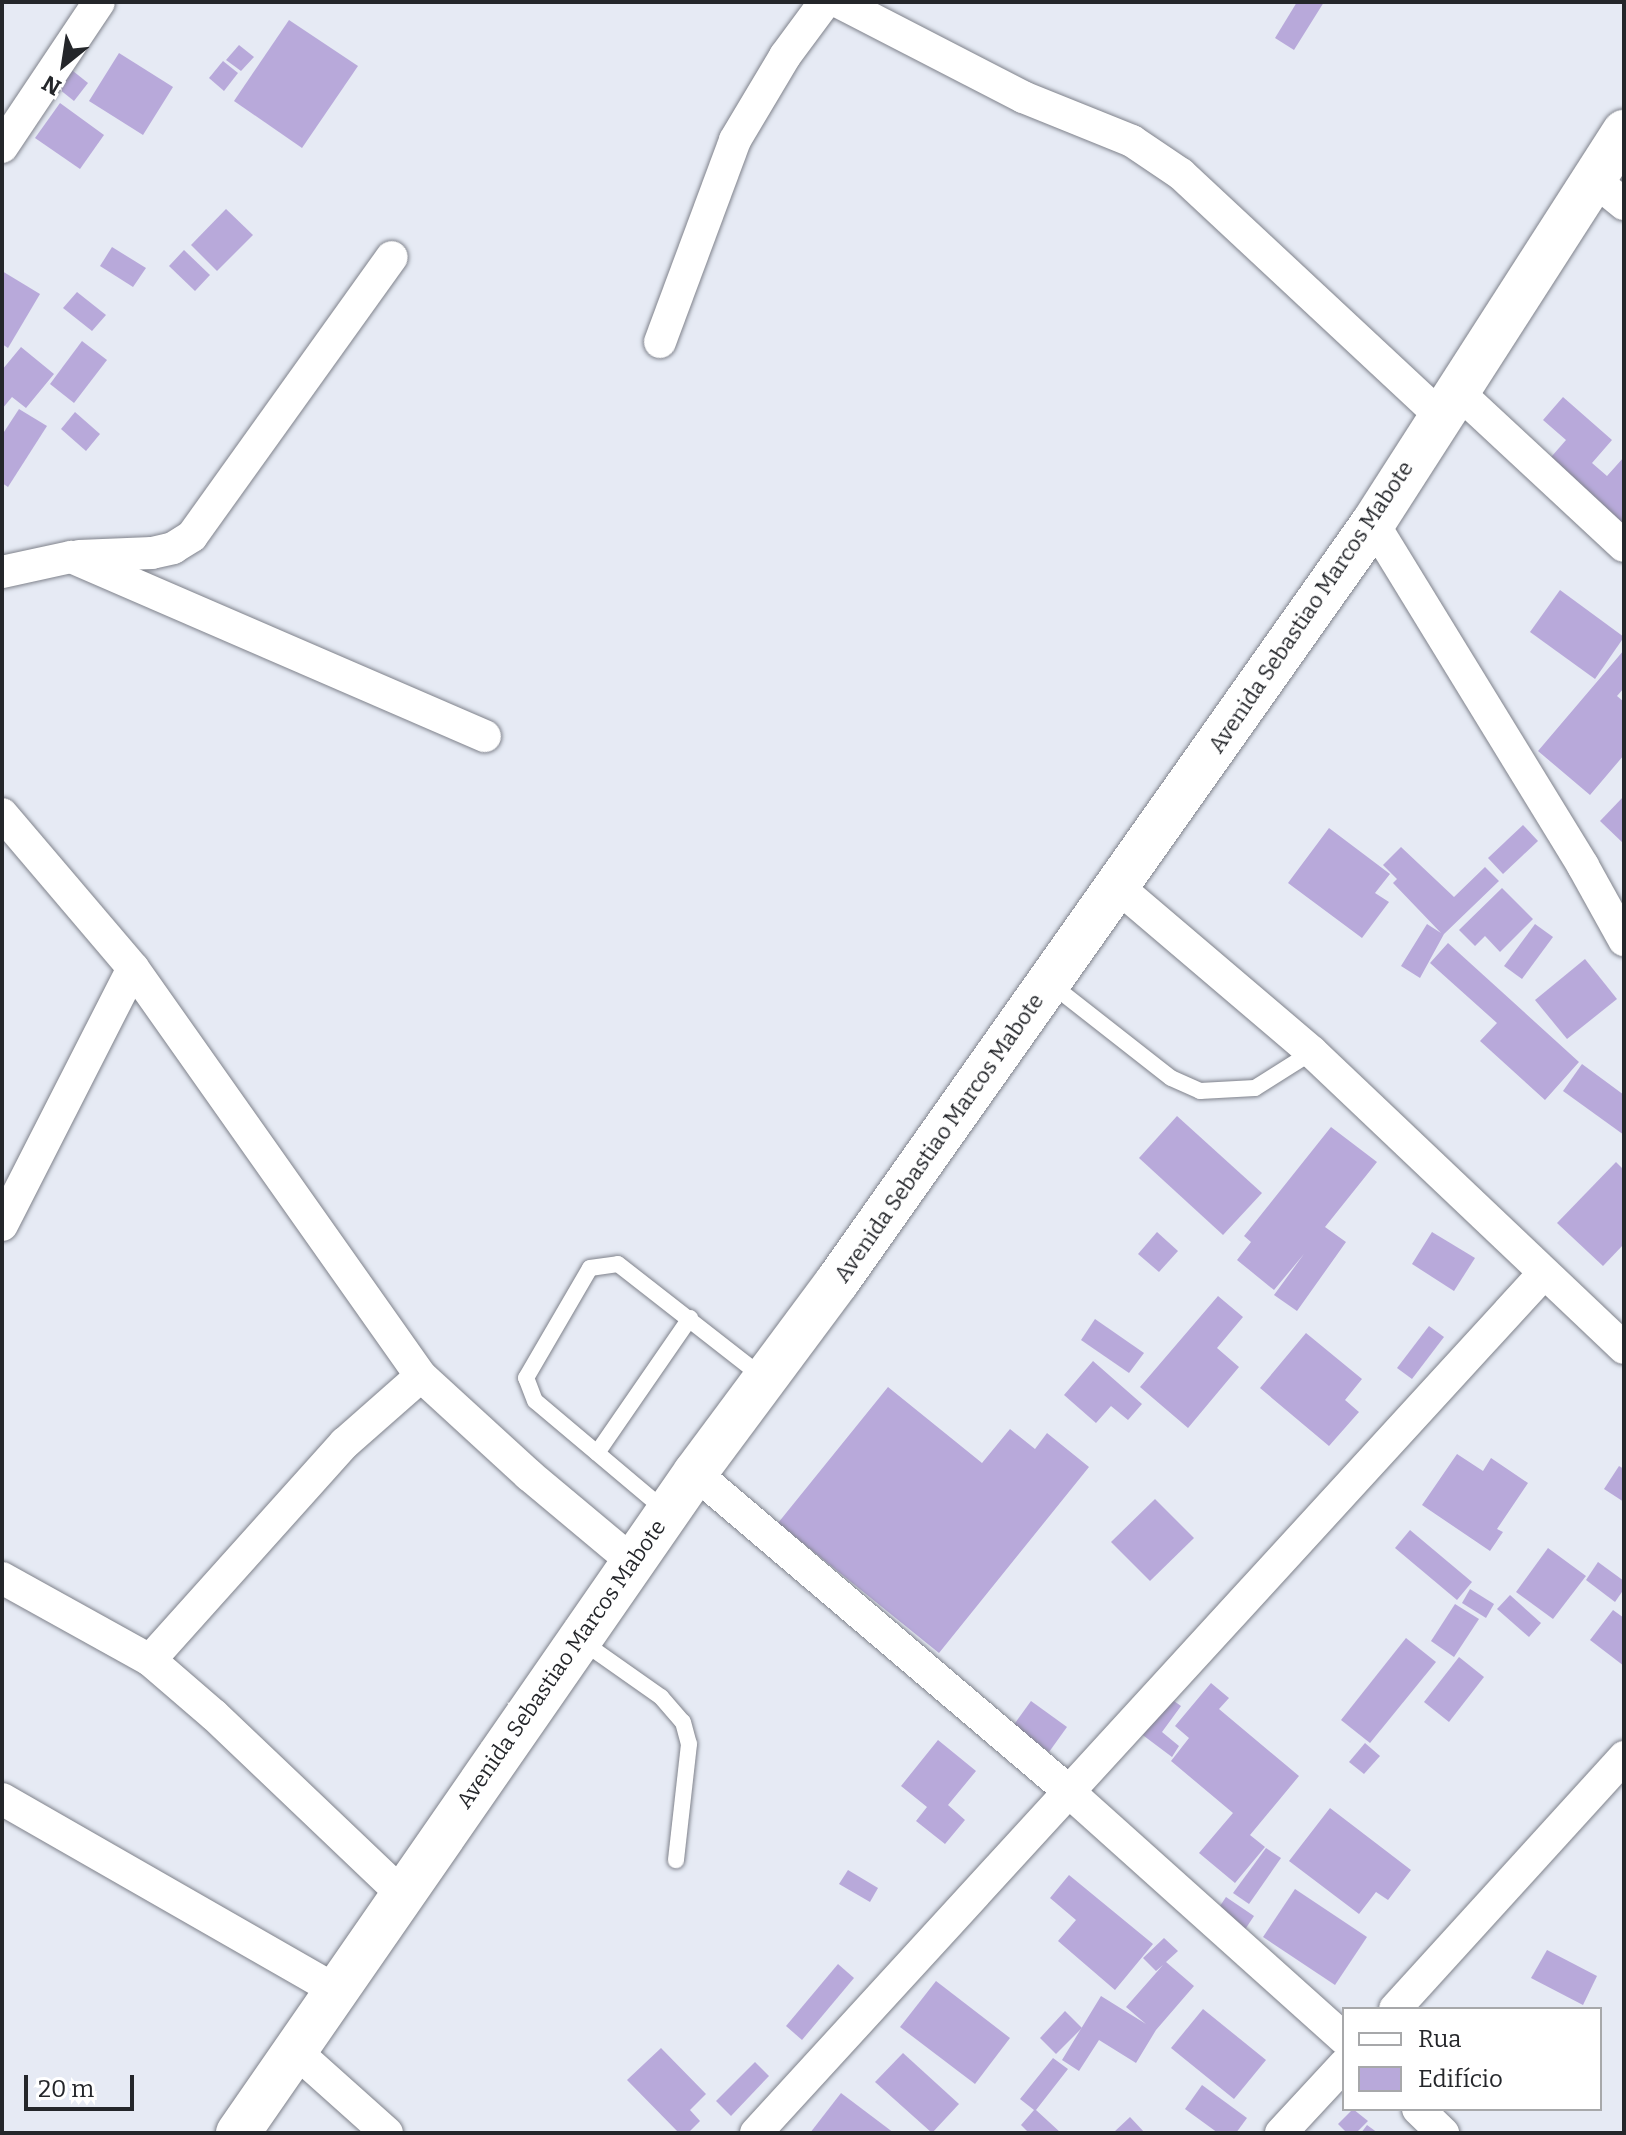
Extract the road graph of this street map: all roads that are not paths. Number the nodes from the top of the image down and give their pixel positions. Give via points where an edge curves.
1 (99, 2) edge
2 (825, 2) edge
3 (839, 2) edge
4 (1624, 132) edge
5 (2, 147) edge
6 (1609, 192) edge
7 (392, 257) dead end
8 (660, 342) dead end
9 (1448, 402) junction
10 (1373, 523) junction
11 (1624, 546) edge
12 (71, 557) junction
13 (2, 572) edge
14 (485, 736) dead end
15 (2, 814) edge
16 (1118, 887) junction
17 (1624, 940) edge
18 (133, 968) junction
19 (1049, 982) junction
20 (1312, 1052) junction
21 (2, 1225) edge
22 (1543, 1274) junction
23 (690, 1318) junction
24 (1624, 1348) edge
25 (421, 1376) junction
26 (766, 1379) junction
27 (597, 1453) junction
28 (695, 1473) junction
29 (668, 1513) junction
30 (633, 1562) junction
31 (2, 1578) edge
32 (579, 1639) junction
33 (150, 1660) junction
34 (1624, 1757) edge
35 (1068, 1791) junction
36 (2, 1799) edge
37 (676, 1860) dead end
38 (401, 1893) junction
39 (334, 1989) junction
40 (1397, 2007) edge
41 (1342, 2037) edge
42 (293, 2049) junction
43 (1342, 2067) edge
44 (1420, 2111) edge
45 (238, 2133) edge
46 (387, 2133) edge
47 (756, 2133) edge
48 (1281, 2133) edge
49 (1443, 2133) edge

1 - 5 street
2 - 8 street via 785,56 735,140
3 - 9 street via 1023,97 1132,141 1181,174
4 - 6 main road, Avenida Sebastiao Marcos Mabote
6 - 9 main road, Avenida Sebastiao Marcos Mabote
7 - 12 street via 192,536 152,553
9 - 10 main road, Avenida Sebastiao Marcos Mabote
9 - 11 street
10 - 16 main road, Avenida Sebastiao Marcos Mabote
10 - 17 street
12 - 13 street
12 - 14 street
15 - 18 street
16 - 19 main road, Avenida Sebastiao Marcos Mabote
16 - 20 street
18 - 21 street
18 - 25 street
19 - 20 lane via 1171,1078 1200,1091 1255,1088
19 - 26 main road, Avenida Sebastiao Marcos Mabote
20 - 22 street
22 - 24 street
22 - 35 street
23 - 26 lane
23 - 27 lane
23 - 27 lane via 618,1264 590,1268 526,1378 535,1401
25 - 30 street
25 - 33 street via 345,1443
26 - 28 main road, Avenida Sebastiao Marcos Mabote
27 - 29 lane
28 - 29 main road, Avenida Sebastiao Marcos Mabote
28 - 35 street
29 - 30 main road, Avenida Sebastiao Marcos Mabote
30 - 32 main road, Avenida Sebastiao Marcos Mabote
31 - 33 street
32 - 37 lane via 661,1697 683,1722 689,1744
32 - 38 main road, Avenida Sebastiao Marcos Mabote
33 - 38 street
34 - 40 street
35 - 41 street
35 - 47 street
36 - 39 street
38 - 39 main road, Avenida Sebastiao Marcos Mabote
39 - 42 main road, Avenida Sebastiao Marcos Mabote
42 - 45 main road, Avenida Sebastiao Marcos Mabote
42 - 46 street
43 - 48 street
44 - 49 street

